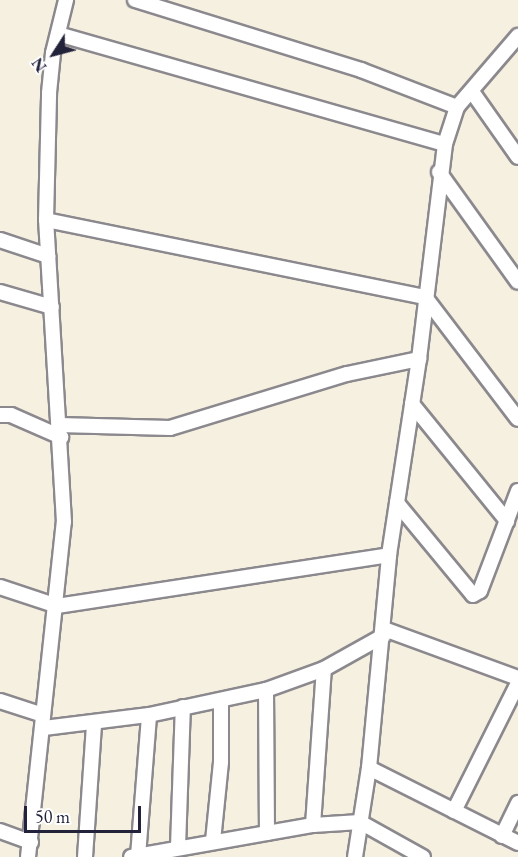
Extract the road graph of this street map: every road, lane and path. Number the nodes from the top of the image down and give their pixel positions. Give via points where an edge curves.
1 (66, 0) edge
2 (135, 0) edge
3 (58, 34) junction
4 (517, 39) edge
5 (473, 93) junction
6 (457, 107) junction
7 (445, 144) junction
8 (518, 157) edge
9 (439, 172) junction
10 (46, 220) junction
11 (0, 240) edge
12 (48, 256) junction
13 (518, 282) edge
14 (0, 292) edge
15 (425, 297) junction
16 (52, 307) junction
17 (419, 358) junction
18 (412, 404) junction
19 (0, 415) edge
20 (518, 419) edge
21 (60, 431) junction
22 (518, 491) edge
23 (397, 503) junction
24 (507, 521) junction
25 (389, 555) junction
26 (0, 587) edge
27 (57, 606) junction
28 (383, 632) junction
29 (324, 669) junction
30 (518, 678) edge
31 (518, 683) edge
32 (266, 690) junction
33 (221, 700) junction
34 (0, 701) edge
35 (183, 707) junction
36 (148, 715) junction
37 (43, 722) junction
38 (94, 724) junction
39 (369, 768) junction
40 (518, 803) edge
41 (454, 811) junction
42 (360, 822) junction
43 (313, 825) junction
44 (0, 831) edge
45 (267, 833) junction
46 (502, 836) junction
47 (31, 842) junction
48 (213, 842) junction
49 (518, 843) edge
50 (178, 847) junction
51 (134, 856) edge
52 (418, 856) edge
53 (28, 857) edge
54 (85, 857) edge
55 (354, 857) edge

1 - 3 street
2 - 6 street via 361,70
3 - 7 street
3 - 10 street via 49,93
4 - 5 street
5 - 6 street
5 - 8 street
6 - 7 street
7 - 9 street
9 - 13 street
9 - 15 street
10 - 12 street
10 - 15 street
11 - 12 street
12 - 16 street
14 - 16 street
15 - 17 street
15 - 20 street
16 - 21 street
17 - 18 street
17 - 21 street via 347,374 170,428
18 - 23 street
18 - 24 street
19 - 21 street
21 - 27 street via 65,498
22 - 24 street
23 - 24 street via 473,595 480,591
23 - 25 street
25 - 27 street
25 - 28 street
26 - 27 street
27 - 37 street
28 - 29 street
28 - 30 street
28 - 39 street
29 - 32 street
29 - 43 street
31 - 41 street
32 - 33 street
32 - 45 street
33 - 35 street
33 - 48 street via 221,762
34 - 37 street
35 - 36 street
35 - 50 street
36 - 38 street
36 - 51 street
37 - 38 street
37 - 47 street
38 - 54 street
39 - 41 street
39 - 42 street
40 - 46 street
41 - 46 street
42 - 43 street
42 - 52 street
42 - 55 street
43 - 45 street
44 - 47 street
45 - 48 street
46 - 49 street
47 - 53 street
48 - 50 street
50 - 51 street

